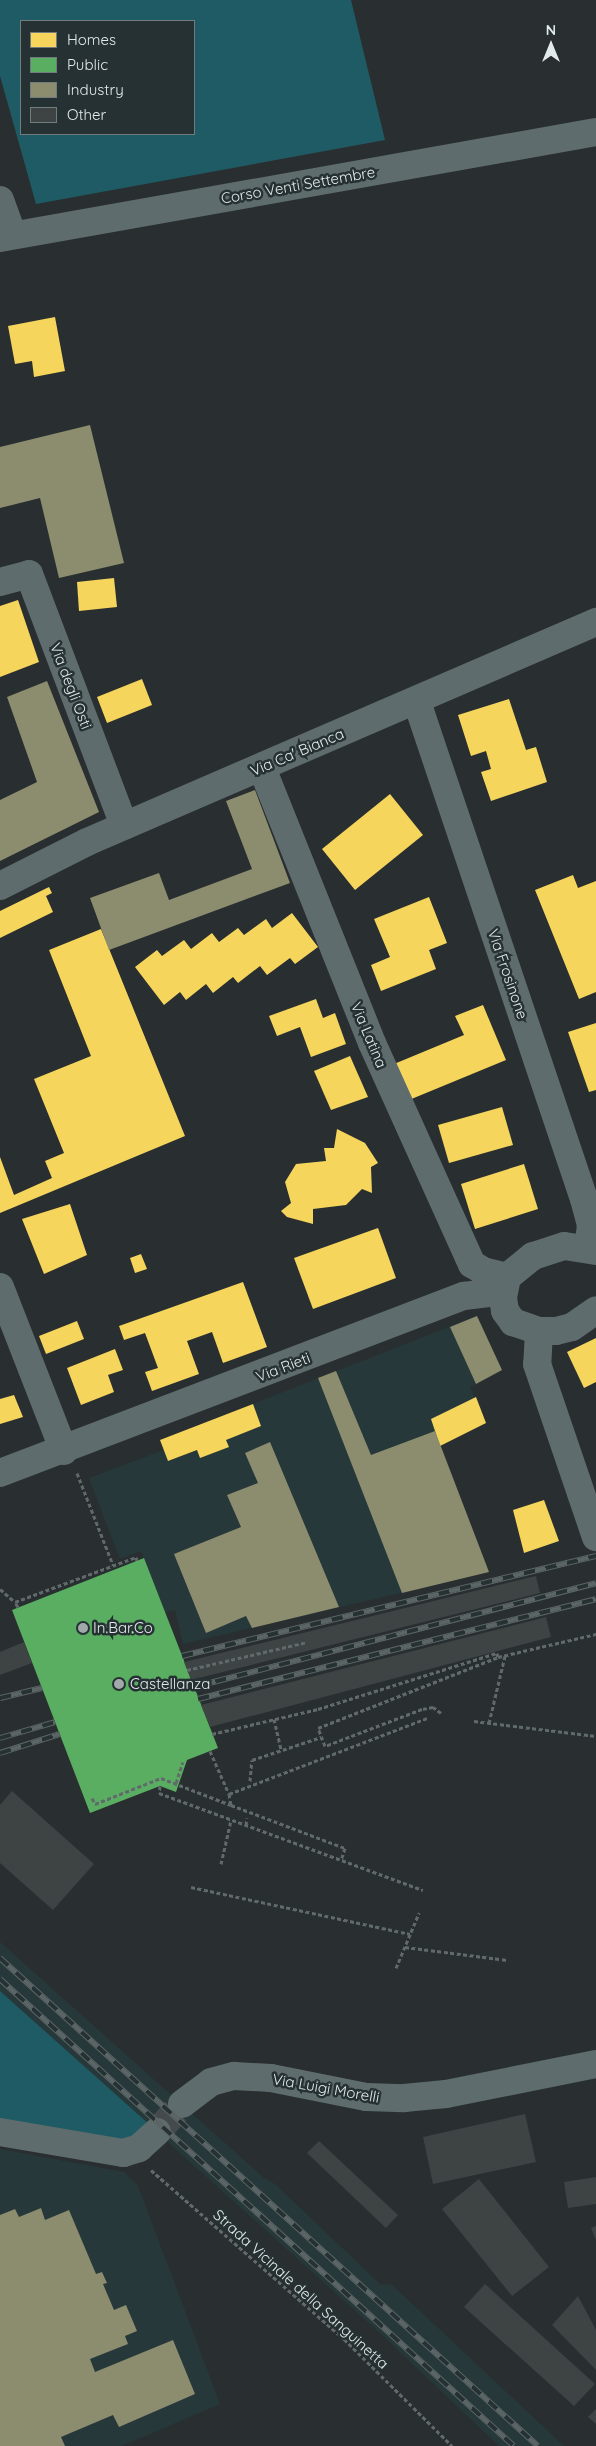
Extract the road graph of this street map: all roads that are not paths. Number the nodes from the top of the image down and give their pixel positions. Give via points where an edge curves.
1 (596, 132) edge
2 (0, 200) edge
3 (7, 237) edge
4 (0, 582) edge
5 (596, 622) edge
6 (416, 702) junction
7 (262, 768) junction
8 (124, 826) junction
9 (0, 886) edge
10 (592, 1250) edge
11 (505, 1284) junction
12 (0, 1287) edge
13 (592, 1315) edge
14 (539, 1331) junction
15 (64, 1451) junction
16 (0, 1473) edge
17 (596, 1537) edge
18 (596, 2064) edge
19 (182, 2104) tunnel mouth
20 (0, 2132) edge
21 (148, 2140) tunnel mouth

1 - 3 street, Corso Venti Settembre
2 - 3 street
4 - 8 street, Via degli Osti via 29,574
5 - 6 street, Via Ca' Bianca
6 - 7 street, Via Ca' Bianca
6 - 10 street, Via Frosinone via 584,1199
7 - 8 street, Via Ca' Bianca
7 - 11 street, Via Latina via 372,1043 472,1264
8 - 9 street, Via Ca' Bianca
10 - 11 street via 550,1249 525,1261
11 - 14 street via 503,1305 509,1317 520,1326
11 - 15 street, Via Rieti via 464,1296
12 - 15 street
13 - 14 street via 556,1331
14 - 17 street via 537,1364
15 - 16 street, Via Rieti
18 - 19 street, Via Luigi Morelli via 446,2094 404,2098 366,2097 271,2078 234,2076 211,2082
20 - 21 street via 114,2152 128,2152

